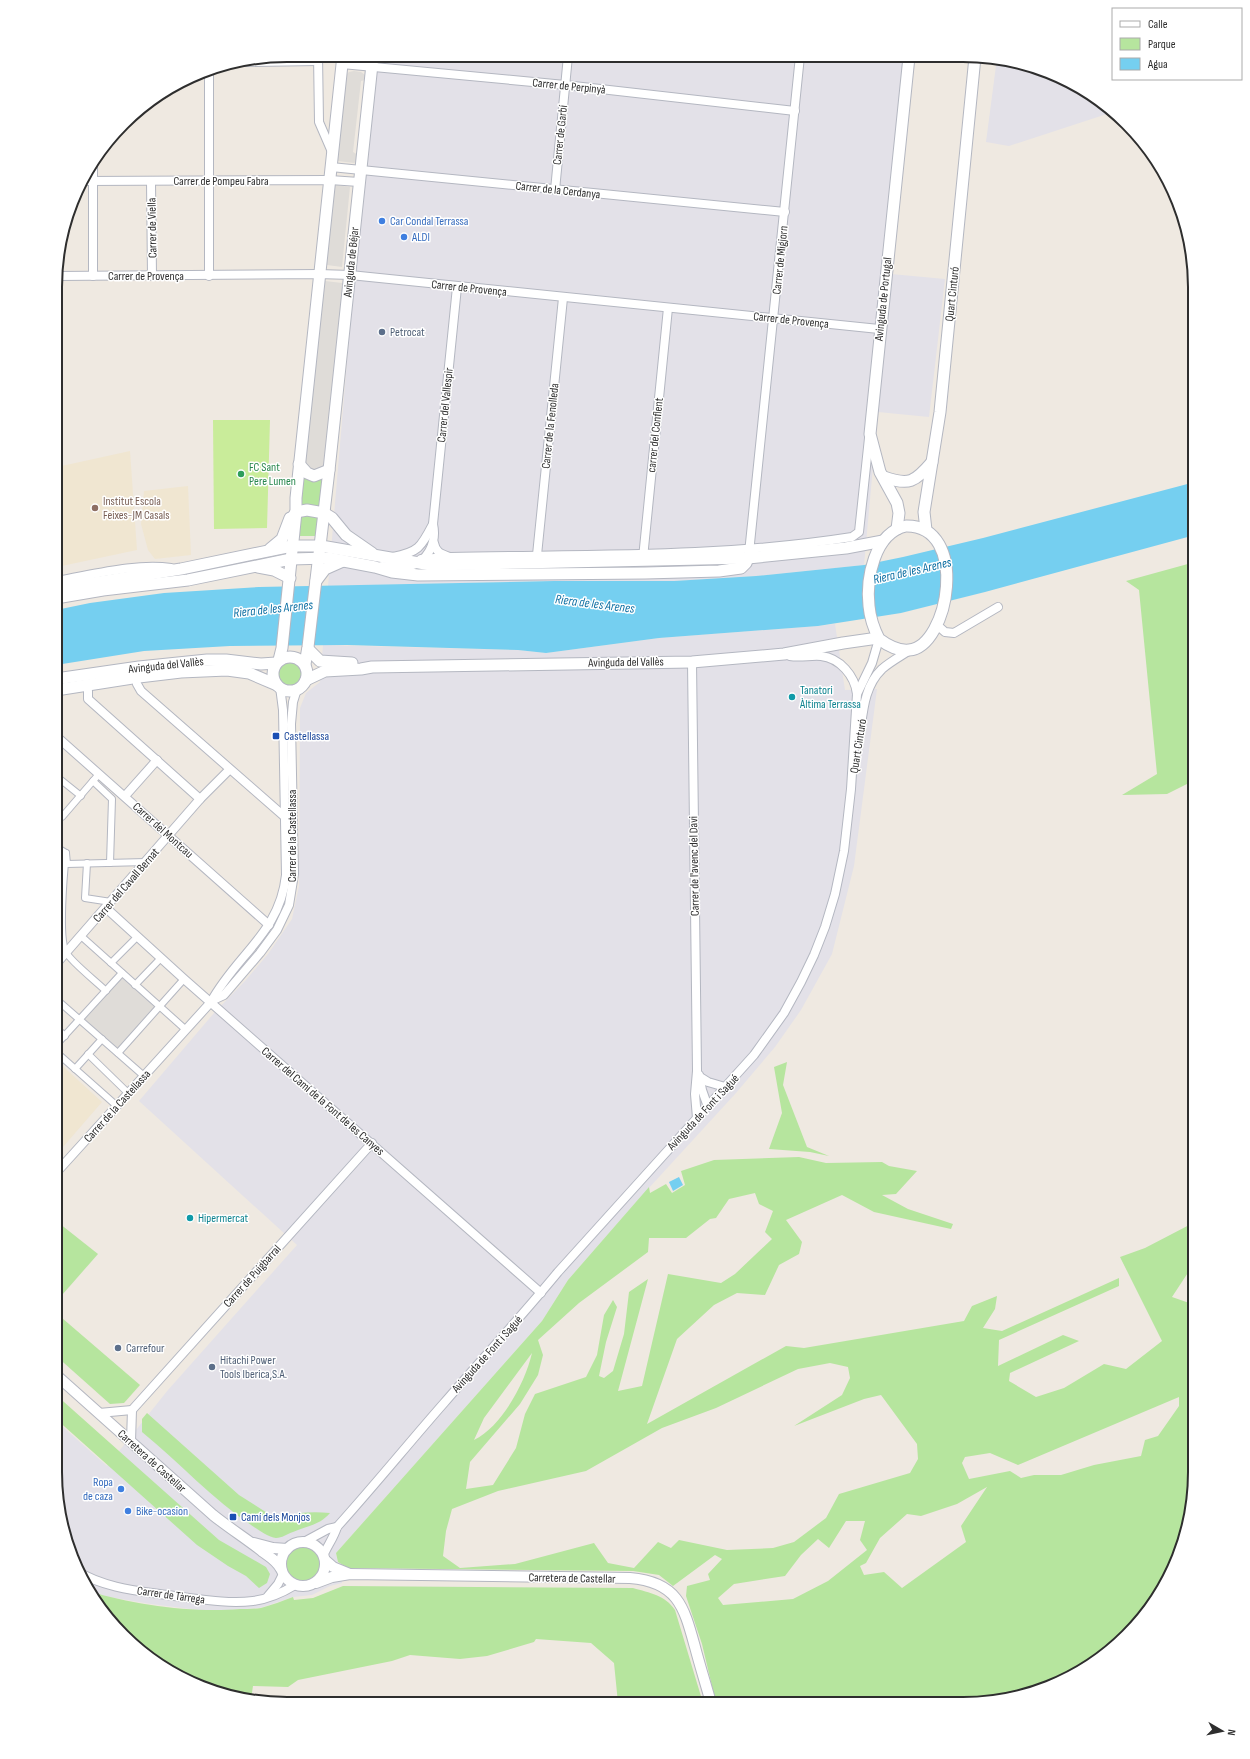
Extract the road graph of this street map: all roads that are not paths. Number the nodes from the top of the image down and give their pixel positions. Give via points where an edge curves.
1 (318, 62) edge
2 (342, 62) edge
3 (353, 62) edge
4 (372, 62) edge
5 (567, 62) edge
6 (799, 62) edge
7 (908, 62) edge
8 (975, 62) edge
9 (372, 67) junction
10 (210, 76) edge
11 (565, 85) junction
12 (795, 111) junction
13 (333, 153) junction
14 (331, 167) junction
15 (360, 170) junction
16 (94, 172) edge
17 (89, 180) edge
18 (94, 180) junction
19 (330, 180) junction
20 (151, 181) junction
21 (210, 181) junction
22 (359, 182) junction
23 (555, 190) junction
24 (785, 212) junction
25 (320, 274) junction
26 (350, 275) junction
27 (62, 276) edge
28 (93, 276) junction
29 (152, 276) junction
30 (209, 276) junction
31 (457, 287) junction
32 (563, 298) junction
33 (668, 308) junction
34 (774, 318) junction
35 (880, 329) junction
36 (870, 434) junction
37 (933, 462) junction
38 (299, 464) junction
39 (329, 470) junction
40 (884, 477) junction
41 (328, 515) junction
42 (292, 516) junction
43 (433, 524) junction
44 (897, 529) junction
45 (926, 530) junction
46 (883, 541) junction
47 (434, 543) junction
48 (292, 546) junction
49 (321, 546) junction
50 (265, 552) junction
51 (749, 554) junction
52 (376, 555) junction
53 (537, 555) junction
54 (450, 557) junction
55 (319, 558) junction
56 (387, 558) junction
57 (643, 558) junction
58 (291, 559) junction
59 (343, 561) junction
60 (416, 561) junction
61 (252, 566) junction
62 (375, 567) junction
63 (182, 569) junction
64 (699, 571) junction
65 (593, 572) junction
66 (290, 578) junction
67 (62, 580) edge
68 (316, 582) junction
69 (62, 588) edge
70 (62, 597) edge
71 (998, 607) dead end
72 (936, 624) junction
73 (877, 636) junction
74 (308, 648) junction
75 (910, 650) junction
76 (784, 654) junction
77 (278, 661) junction
78 (320, 661) junction
79 (692, 662) junction
80 (305, 666) junction
81 (372, 667) junction
82 (238, 671) junction
83 (62, 678) edge
84 (306, 680) junction
85 (137, 684) junction
86 (279, 686) junction
87 (62, 689) edge
88 (297, 689) junction
89 (88, 691) junction
90 (857, 694) junction
91 (62, 696) edge
92 (62, 742) edge
93 (157, 760) junction
94 (229, 770) junction
95 (96, 778) junction
96 (62, 781) edge
97 (851, 789) junction
98 (81, 796) junction
99 (125, 796) junction
100 (200, 799) junction
101 (62, 817) edge
102 (285, 817) junction
103 (169, 835) junction
104 (62, 851) edge
105 (66, 853) junction
106 (146, 862) junction
107 (86, 863) junction
108 (110, 863) junction
109 (109, 905) junction
110 (269, 925) junction
111 (81, 936) junction
112 (137, 936) junction
113 (66, 953) junction
114 (62, 957) edge
115 (161, 958) junction
116 (111, 963) junction
117 (122, 973) junction
118 (184, 979) junction
119 (135, 985) junction
120 (106, 991) junction
121 (211, 1002) junction
122 (62, 1004) edge
123 (159, 1006) junction
124 (80, 1020) junction
125 (185, 1030) junction
126 (62, 1033) edge
127 (65, 1036) junction
128 (62, 1039) edge
129 (102, 1039) junction
130 (118, 1053) junction
131 (88, 1054) junction
132 (62, 1057) edge
133 (75, 1069) junction
134 (698, 1074) junction
135 (144, 1076) junction
136 (725, 1087) junction
137 (128, 1093) junction
138 (117, 1106) junction
139 (708, 1107) junction
140 (698, 1118) junction
141 (372, 1143) junction
142 (62, 1167) edge
143 (541, 1293) junction
144 (62, 1380) edge
145 (132, 1410) junction
146 (99, 1413) junction
147 (131, 1441) junction
148 (337, 1527) junction
149 (304, 1542) junction
150 (254, 1543) junction
151 (287, 1549) junction
152 (324, 1557) junction
153 (282, 1571) junction
154 (350, 1574) junction
155 (88, 1576) edge
156 (316, 1583) junction
157 (295, 1585) junction
158 (268, 1596) junction
159 (709, 1697) edge

1 - 13 street via 319,122
2 - 13 main road
3 - 9 street, Carrer de Perpinyà
4 - 9 main road, Avinguda de Béjar
5 - 11 street, Carrer de Garbí
6 - 12 street, Carrer de Migjorn
7 - 35 main road, Avinguda de Portugal
8 - 37 main road, Quart Cinturó
9 - 11 street, Carrer de Perpinyà
9 - 15 main road, Avinguda de Béjar
10 - 21 street
11 - 12 street, Carrer de Perpinyà
11 - 23 street, Carrer de Garbí
12 - 24 street, Carrer de Migjorn
13 - 14 main road
14 - 15 street, Carrer de la Cerdanya
14 - 19 main road
15 - 22 main road, Avinguda de Béjar
15 - 23 street, Carrer de la Cerdanya
16 - 18 street
17 - 18 street, Carrer de Pompeu Fabra
18 - 20 street, Carrer de Pompeu Fabra
18 - 28 street
19 - 21 street, Carrer de Pompeu Fabra
19 - 22 street, Carrer de Pompeu Fabra
19 - 25 main road
20 - 21 street, Carrer de Pompeu Fabra
20 - 29 street, Carrer de Viella
21 - 30 street
22 - 26 main road, Avinguda de Béjar
23 - 24 street, Carrer de la Cerdanya
24 - 34 street, Carrer de Migjorn
25 - 26 street, Carrer de Provença
25 - 30 street, Carrer de Provença
25 - 38 main road
26 - 31 street, Carrer de Provença
26 - 39 main road, Avinguda de Béjar
27 - 28 street, Carrer de Provença
28 - 29 street, Carrer de Provença
29 - 30 street, Carrer de Provença
31 - 32 street, Carrer de Provença
31 - 43 street, Carrer del Vallespir
32 - 33 street, Carrer de Provença
32 - 53 street, Carrer de la Fenolleda
33 - 34 street, Carrer de Provença
33 - 57 street, carrer del Conflent
34 - 35 street, Carrer de Provença
34 - 51 street, Carrer de Migjorn
35 - 36 main road, Avinguda de Portugal
36 - 40 main road via 876,461
36 - 51 street, Avinguda de Portugal via 859,532 852,538
37 - 40 main road via 919,477 909,482
37 - 45 main road, Quart Cinturó via 924,512
38 - 39 main road via 307,473 314,476
38 - 42 main road
39 - 41 main road, Avinguda de Béjar via 326,495
40 - 44 main road via 899,508
41 - 42 main road via 307,510
41 - 49 main road
41 - 52 main road via 346,536
42 - 48 main road
42 - 50 main road via 282,539
43 - 47 street
43 - 56 street via 423,542 411,553
44 - 45 main road via 912,526
44 - 46 main road
45 - 72 main road via 940,547 946,564 946,593
46 - 51 main road via 846,548
46 - 73 main road via 870,578 871,618
47 - 54 street via 440,554
47 - 60 street via 430,552
48 - 49 main road
48 - 50 main road
48 - 58 main road
49 - 52 main road
49 - 55 main road
50 - 63 main road
51 - 57 main road
51 - 64 main road via 741,568
52 - 56 main road
53 - 54 street
53 - 57 street
54 - 60 street
55 - 58 main road
55 - 59 main road
55 - 68 main road
56 - 60 main road
57 - 60 main road via 431,565
57 - 64 street via 649,568 689,568
57 - 65 street via 638,567
58 - 61 main road
58 - 66 main road
59 - 62 main road
59 - 68 main road via 325,569
60 - 62 street via 408,566
61 - 66 main road via 274,570
61 - 70 main road via 188,580
62 - 65 main road via 418,575
63 - 67 street via 161,567 120,570
63 - 69 main road
64 - 65 main road via 601,574
66 - 77 main road via 282,648
68 - 74 main road
71 - 72 street via 954,633 946,632
72 - 75 main road, Quart Cinturó via 926,640
73 - 75 main road via 893,647
73 - 76 main road, Avinguda del Vallès
73 - 90 street via 874,658
74 - 78 main road
74 - 80 main road
75 - 97 street, Quart Cinturó via 881,670 869,689
76 - 79 main road, Avinguda del Vallès
76 - 90 street, Avinguda de Font i Sagué via 796,657 822,656 837,662 850,675
77 - 80 main road via 292,656
77 - 83 main road, Avinguda del Vallès via 254,664 226,660 191,662
77 - 86 main road via 273,676
78 - 80 main road, Avinguda del Vallès
78 - 81 main road, Avinguda del Vallès via 347,662
79 - 81 main road, Avinguda del Vallès
79 - 134 street, Carrer de l'avenc del Davi
80 - 84 main road
81 - 84 main road, Avinguda del Vallès via 325,670
82 - 85 main road, Avinguda del Vallès via 229,675
82 - 86 main road, Avinguda del Vallès
82 - 87 main road, Avinguda del Vallès via 205,670 174,673
84 - 88 main road
85 - 89 main road, Avinguda del Vallès
85 - 94 street, Avinguda del Vallès via 141,692
86 - 88 main road via 288,691
86 - 102 street, Carrer de la Castellassa via 283,710
88 - 121 street, Carrer de la Castellassa via 291,724 294,874 289,905 277,930 260,953 224,994
89 - 91 main road, Avinguda del Vallès
89 - 93 street via 88,699
90 - 97 street, Avinguda de Font i Sagué
92 - 95 street, Carrer del Montcau
93 - 99 street
93 - 100 street
94 - 100 street, Carrer del Cavall Bernat
94 - 102 street, Avinguda del Vallès
95 - 98 street
95 - 99 street, Carrer del Montcau
95 - 108 street via 112,799
96 - 98 street
97 - 136 street, Avinguda de Font i Sagué via 840,875 814,955 784,1013 754,1055
98 - 101 street
99 - 103 street, Carrer del Montcau
100 - 103 street, Carrer del Cavall Bernat
102 - 110 street, Carrer de la Castellassa via 284,887 276,914
103 - 106 street, Carrer del Cavall Bernat
103 - 110 street, Carrer del Montcau
104 - 105 street
105 - 107 street via 67,864
105 - 113 street via 63,882 63,943
106 - 108 street
106 - 109 street, Carrer del Cavall Bernat
107 - 108 street
107 - 109 street via 85,898
109 - 111 street, Carrer del Cavall Bernat
109 - 112 street, Carrer del Camí de la Font de les Canyes
110 - 121 street, Carrer de la Castellassa via 218,988
111 - 113 street, Carrer del Cavall Bernat
111 - 116 street
112 - 115 street, Carrer del Camí de la Font de les Canyes
112 - 116 street
113 - 114 street, Carrer del Cavall Bernat
113 - 120 street
115 - 118 street, Carrer del Camí de la Font de les Canyes
115 - 119 street
116 - 117 street
117 - 119 street
117 - 120 street
118 - 121 street, Carrer del Camí de la Font de les Canyes
118 - 123 street
119 - 123 street
120 - 124 street
121 - 125 street, Carrer de la Castellassa
121 - 141 street, Carrer del Camí de la Font de les Canyes
122 - 124 street
123 - 125 street
123 - 130 street
124 - 127 street
124 - 129 street
125 - 135 street, Carrer de la Castellassa
126 - 127 street
127 - 128 street
129 - 130 street
129 - 131 street
130 - 135 street
131 - 133 street
131 - 137 street
132 - 133 street
133 - 138 street
134 - 136 street via 708,1082
134 - 139 street, Carrer de l'avenc del Davi
134 - 140 street, Carrer de l'avenc del Davi via 695,1094
135 - 137 street, Carrer de la Castellassa
136 - 139 street, Avinguda de Font i Sagué
137 - 138 street, Carrer de la Castellassa
138 - 142 street, Carrer de la Castellassa
139 - 140 street, Avinguda de Font i Sagué
140 - 143 street, Avinguda de Font i Sagué
141 - 143 street, Carrer del Camí de la Font de les Canyes
141 - 145 street, Carrer de Puigbarral
143 - 148 street, Avinguda de Font i Sagué
144 - 146 street, Carretera de Castellar
145 - 146 street
145 - 147 street
146 - 147 street, Carretera de Castellar
147 - 150 street, Carretera de Castellar via 213,1515
148 - 149 street, Avinguda de Font i Sagué
148 - 152 street, Avinguda de Font i Sagué
149 - 151 street
149 - 152 street via 318,1547
150 - 151 street, Carretera de Castellar
150 - 153 street, Carretera de Castellar via 275,1560
151 - 153 street via 282,1560
152 - 154 street, Carretera de Castellar via 333,1567
152 - 156 street via 324,1573
153 - 157 street
153 - 158 street via 278,1584
154 - 156 street, Carretera de Castellar
154 - 159 street, Carretera de Castellar via 630,1578 655,1583 672,1594 684,1610
155 - 158 street, Carrer de Tàrrega via 109,1585 190,1598 244,1601
156 - 157 street via 306,1587
157 - 158 street, Carrer de Tàrrega via 278,1595

